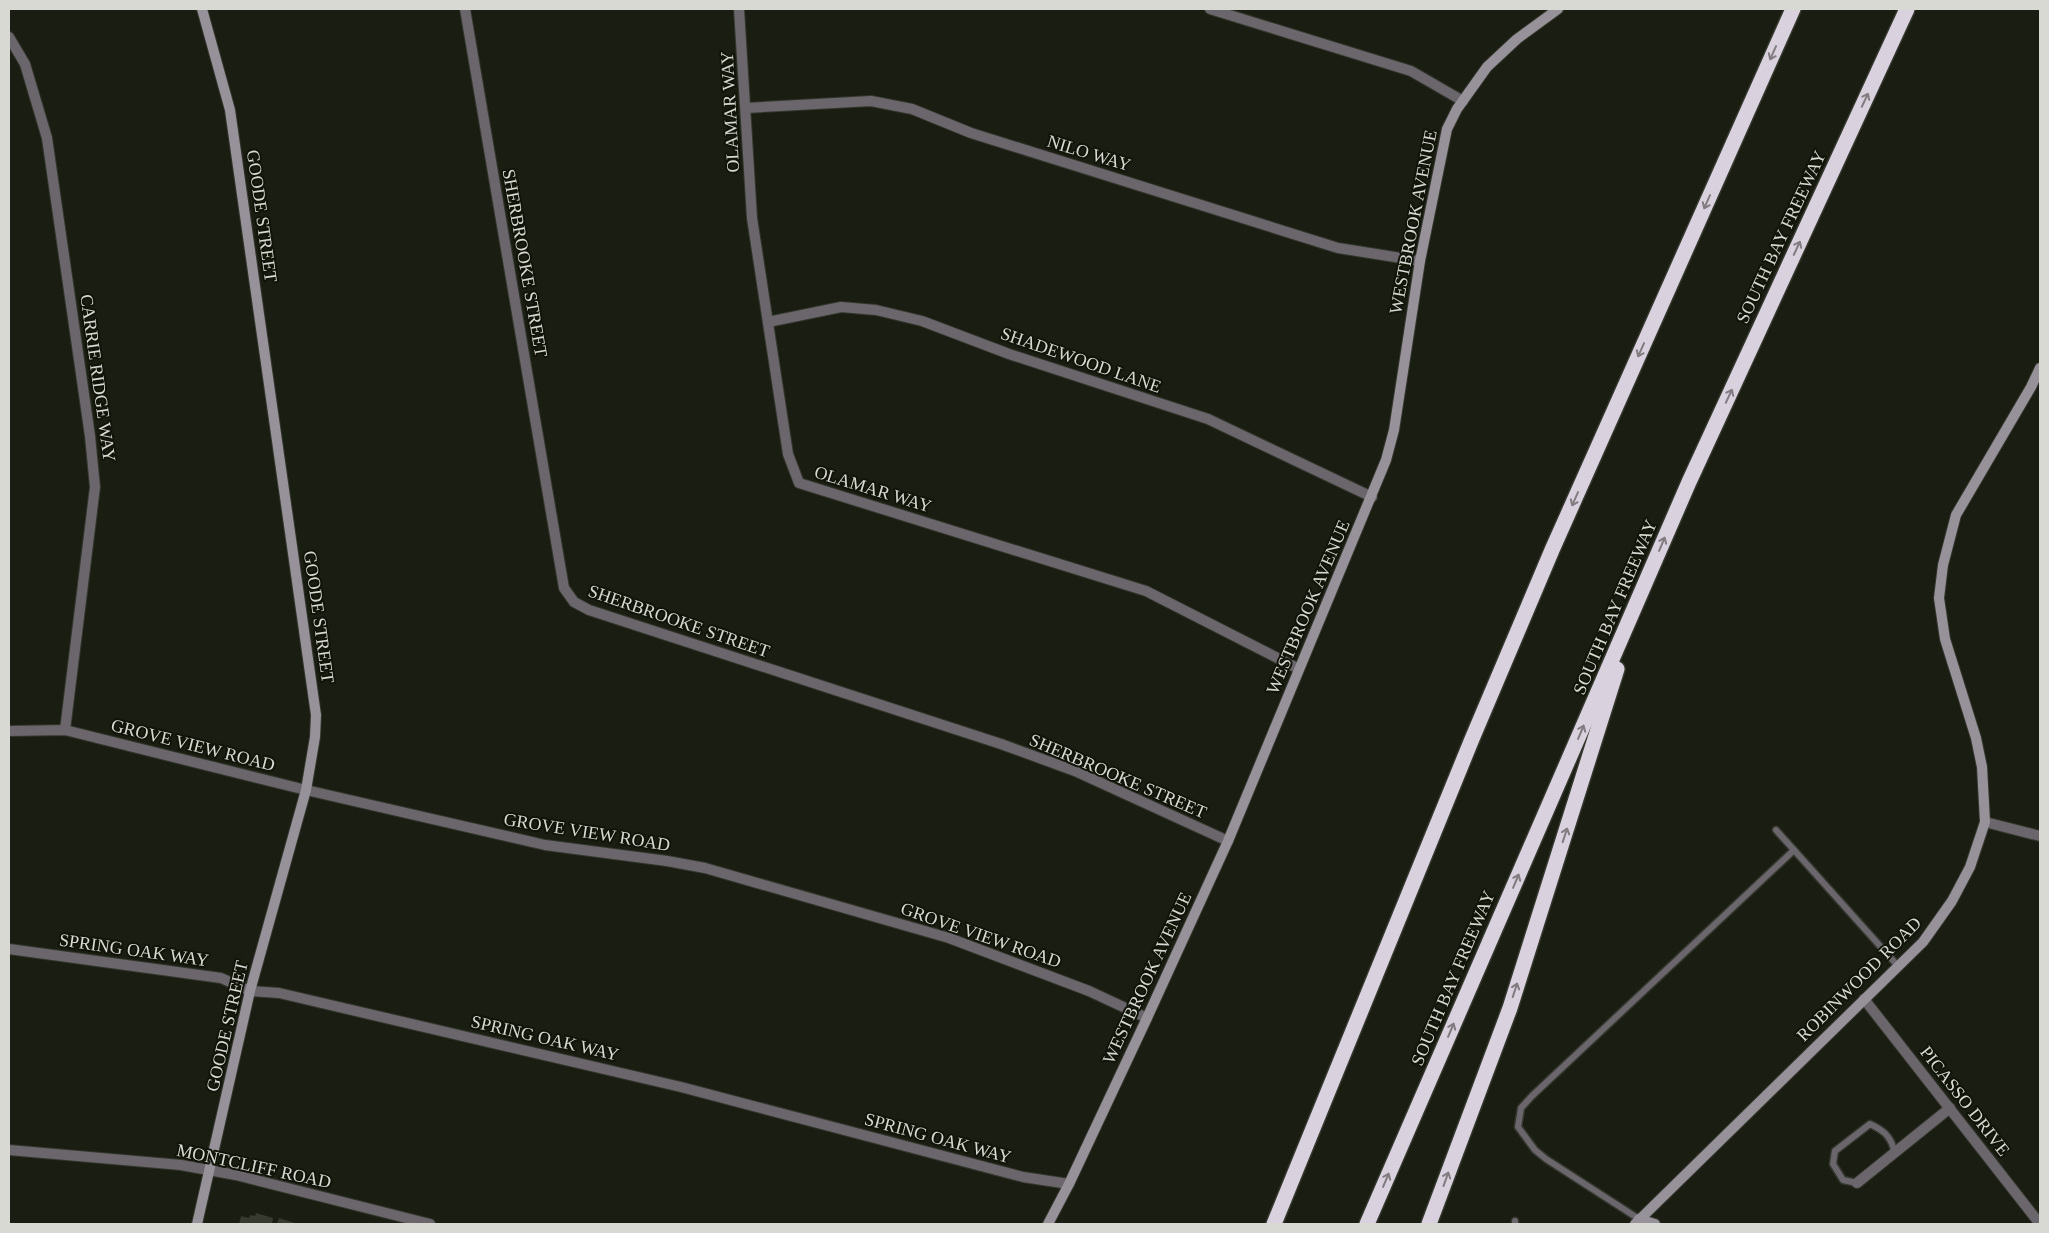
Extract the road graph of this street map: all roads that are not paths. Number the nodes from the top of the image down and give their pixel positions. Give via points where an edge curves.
1 (202, 9) edge
2 (465, 9) edge
3 (739, 9) edge
4 (1210, 9) edge
5 (1558, 9) edge
6 (1793, 9) edge
7 (1907, 9) edge
8 (9, 37) edge
9 (1463, 101) junction
10 (746, 108) junction
11 (1420, 261) junction
12 (768, 322) junction
13 (2040, 368) edge
14 (1372, 497) junction
15 (1643, 589) junction
16 (1299, 670) junction
17 (65, 730) junction
18 (9, 731) edge
19 (306, 790) junction
20 (1985, 822) junction
21 (1776, 830) dead end
22 (2040, 836) edge
23 (1228, 841) junction
24 (1794, 850) junction
25 (9, 949) edge
26 (1898, 966) junction
27 (250, 991) junction
28 (1864, 999) junction
29 (1147, 1018) junction
30 (1950, 1108) junction
31 (9, 1150) edge
32 (1895, 1153) junction
33 (209, 1171) junction
34 (1857, 1183) joint
35 (1070, 1184) junction
36 (1637, 1222) edge
37 (198, 1224) edge
38 (430, 1224) edge
39 (1048, 1224) edge
40 (1274, 1224) edge
41 (1367, 1224) edge
42 (1429, 1224) edge
43 (1655, 1224) edge
44 (2040, 1224) edge

1 - 19 street, GOODE STREET via 230,110 316,715 316,737
2 - 23 street, SHERBROOKE STREET via 564,588 574,602 589,610 1075,771
3 - 10 street, OLAMAR WAY
4 - 9 street via 1411,71
5 - 9 street, WESTBROOK AVENUE via 1498,56
6 -> 40 highway via 1548,559
15 -> 7 highway, SOUTH BAY FREEWAY
8 - 17 street, CARRIE RIDGE WAY via 24,64 47,138 96,487
9 - 11 street, WESTBROOK AVENUE via 1446,130
10 - 11 street, NILO WAY via 871,100 892,104 971,133 1338,248
10 - 12 street, OLAMAR WAY via 752,218
11 - 14 street, WESTBROOK AVENUE via 1394,430
12 - 14 street, SHADEWOOD LANE via 840,307 876,310 914,319 1009,354 1208,419
12 - 16 street, OLAMAR WAY via 788,454 799,482 1146,591
13 - 20 street, ROBINWOOD ROAD via 1956,515 1943,565 1939,598 1945,640 1982,767
14 - 16 street, WESTBROOK AVENUE
41 -> 15 highway, SOUTH BAY FREEWAY
42 -> 15 highway via 1510,1008
16 - 23 street, WESTBROOK AVENUE
17 - 18 street, GROVE VIEW ROAD
17 - 19 street, GROVE VIEW ROAD
19 - 27 street, GOODE STREET
19 - 29 street, GROVE VIEW ROAD via 546,845 705,868 949,938 1089,990
20 - 22 street
20 - 26 street, ROBINWOOD ROAD via 1970,867 1952,900 1923,942
21 - 24 lane
23 - 29 street, WESTBROOK AVENUE
24 - 26 lane
24 - 36 lane via 1521,1108 1518,1127 1535,1150
25 - 27 street, SPRING OAK WAY via 221,978
26 - 28 street, ROBINWOOD ROAD
27 - 33 street, GOODE STREET
27 - 35 street, SPRING OAK WAY via 279,993 651,1079 1022,1177
28 - 30 street, PICASSO DRIVE
28 - 36 street, ROBINWOOD ROAD
29 - 35 street, WESTBROOK AVENUE
30 - 32 street
30 - 44 street, PICASSO DRIVE
31 - 33 street, MONTCLIFF ROAD via 175,1164
32 - 34 street
32 - 34 lane via 1885,1132 1870,1124 1835,1151 1832,1164 1843,1180
33 - 37 street, GOODE STREET
33 - 38 street, MONTCLIFF ROAD
35 - 39 street, WESTBROOK AVENUE
36 - 43 street

